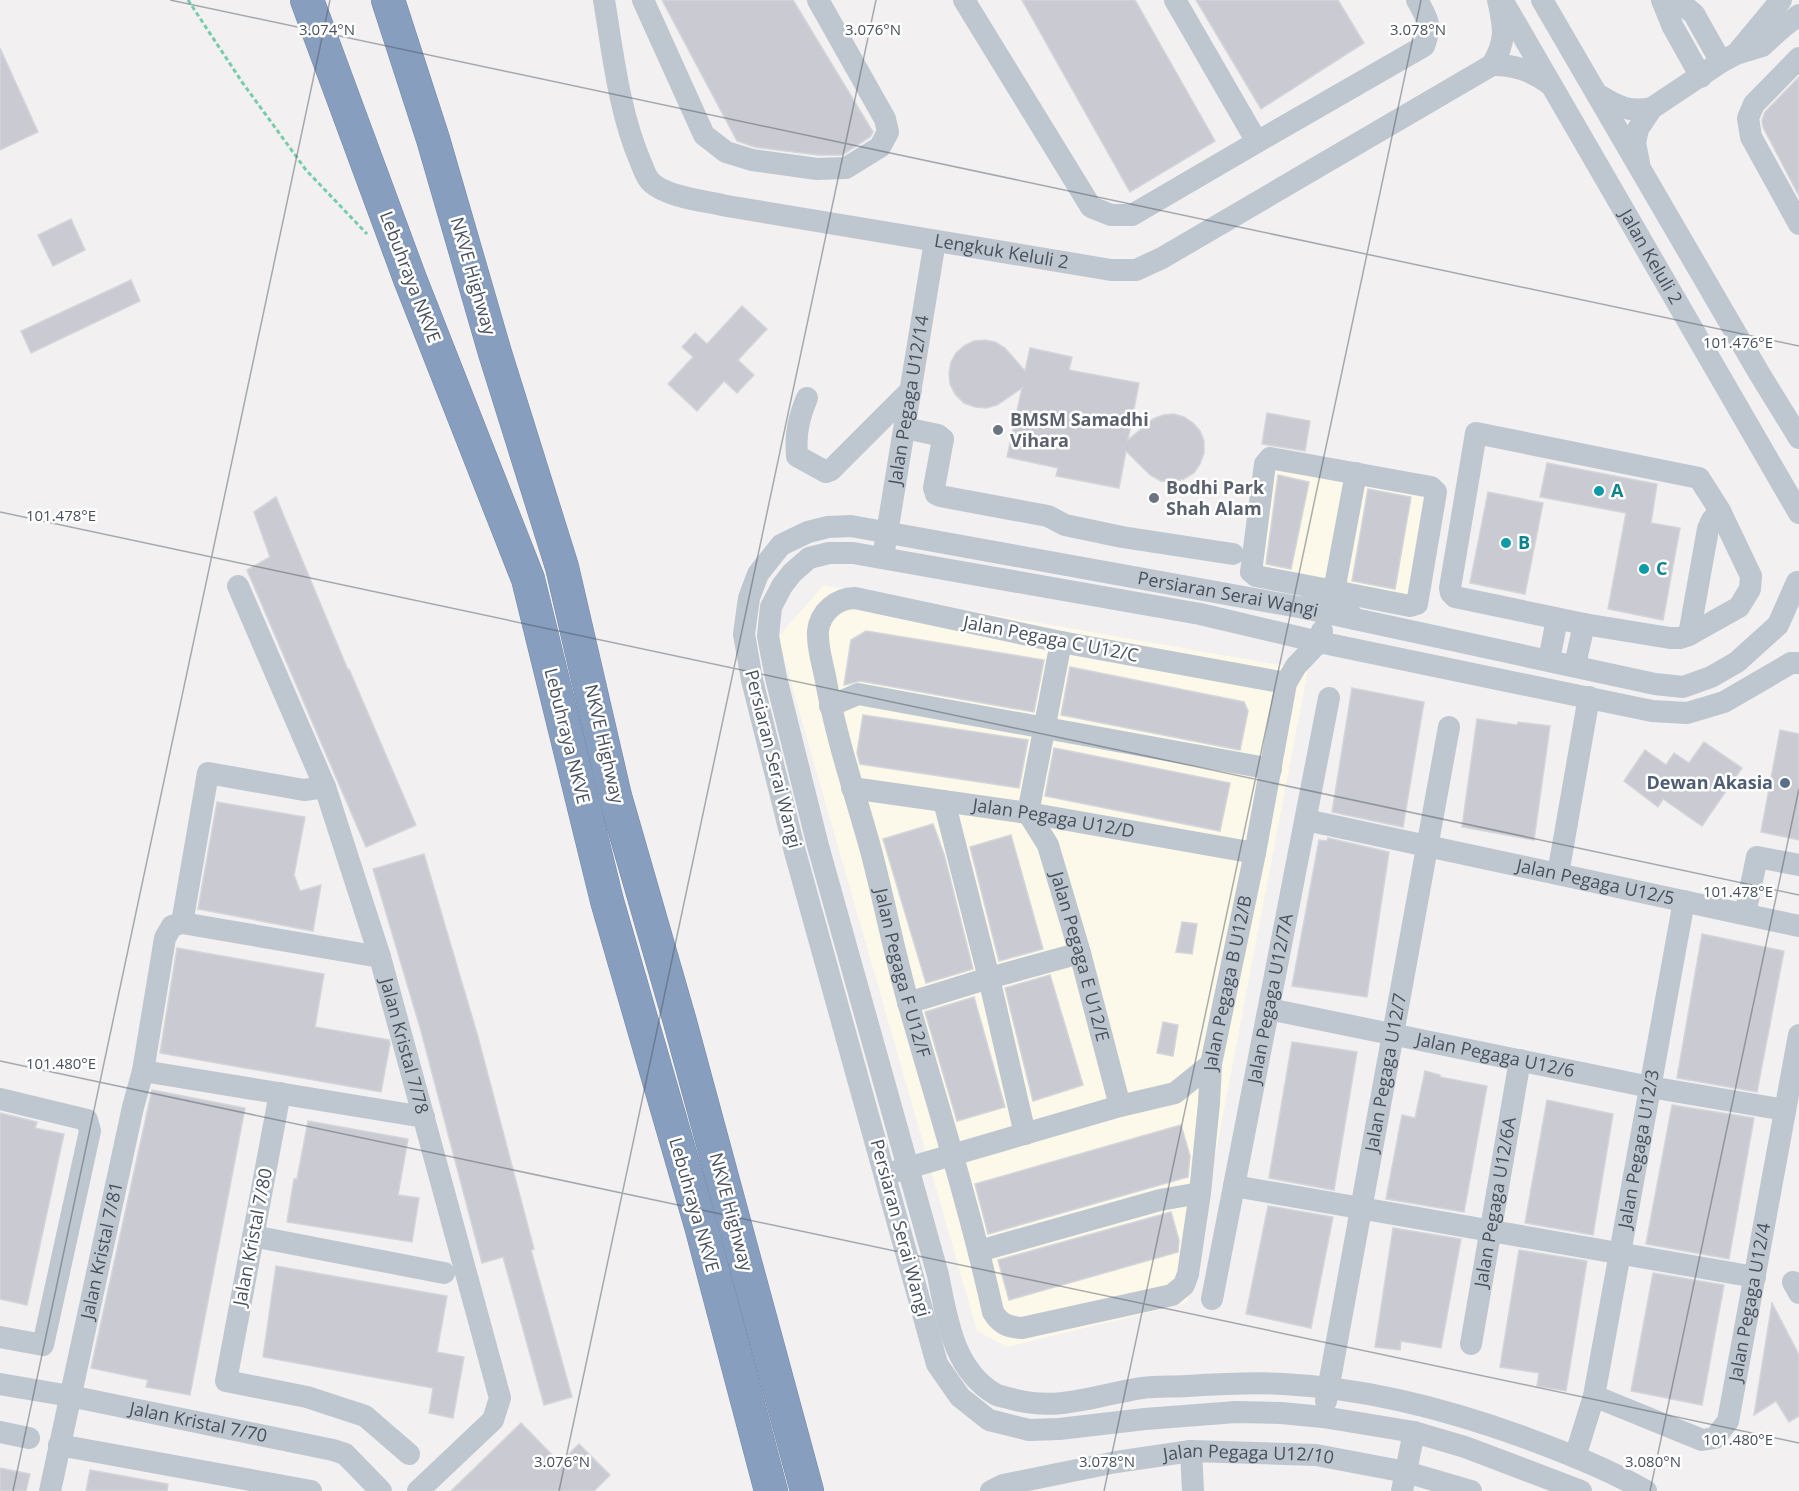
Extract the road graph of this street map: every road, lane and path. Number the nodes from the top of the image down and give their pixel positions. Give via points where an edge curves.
1 (189, 0) edge
2 (307, 0) edge
3 (388, 0) edge
4 (604, 0) edge
5 (643, 0) edge
6 (818, 0) edge
7 (964, 0) edge
8 (1175, 0) edge
9 (1417, 0) edge
10 (1500, 0) edge
11 (1542, 0) edge
12 (1662, 0) edge
13 (1677, 0) edge
14 (1781, 0) edge
15 (1799, 15) edge
16 (1729, 58) junction
17 (1799, 58) edge
18 (1492, 65) junction
19 (1701, 77) junction
20 (1552, 85) junction
21 (1597, 94) junction
22 (1652, 108) junction
23 (1257, 142) junction
24 (1640, 168) junction
25 (1799, 224) edge
26 (370, 237) dead end
27 (935, 241) junction
28 (1759, 373) junction
29 (911, 390) junction
30 (807, 398) dead end
31 (1799, 418) edge
32 (905, 428) junction
33 (1799, 438) edge
34 (1356, 473) junction
35 (1720, 512) junction
36 (1799, 513) edge
37 (888, 532) junction
38 (1233, 554) dead end
39 (883, 558) junction
40 (1798, 580) edge
41 (238, 586) dead end
42 (1321, 604) junction
43 (823, 616) joint
44 (1557, 619) junction
45 (1799, 622) edge
46 (1584, 624) junction
47 (1689, 635) junction
48 (1062, 642) junction
49 (1319, 642) junction
50 (1549, 660) junction
51 (1799, 663) edge
52 (1575, 665) junction
53 (1286, 682) junction
54 (1589, 697) junction
55 (1329, 698) dead end
56 (830, 706) junction
57 (1044, 726) junction
58 (1449, 727) dead end
59 (1271, 768) junction
60 (325, 787) junction
61 (852, 788) junction
62 (944, 801) junction
63 (1028, 813) junction
64 (1306, 820) junction
65 (1427, 845) junction
66 (1255, 853) junction
67 (1799, 865) edge
68 (1558, 874) junction
69 (1684, 901) junction
70 (1745, 914) junction
71 (182, 922) junction
72 (1799, 926) edge
73 (1080, 953) junction
74 (380, 957) junction
75 (989, 978) junction
76 (908, 1003) junction
77 (1269, 1009) junction
78 (1393, 1034) junction
79 (1799, 1035) edge
80 (1520, 1060) junction
81 (1211, 1064) junction
82 (144, 1071) junction
83 (1650, 1087) junction
84 (280, 1094) junction
85 (0, 1100) edge
86 (1120, 1106) junction
87 (1785, 1110) junction
88 (424, 1117) junction
89 (1025, 1134) junction
90 (952, 1154) junction
91 (908, 1167) junction
92 (885, 1174) junction
93 (1234, 1186) junction
94 (1200, 1193) junction
95 (1361, 1208) junction
96 (1490, 1231) junction
97 (253, 1236) junction
98 (979, 1251) junction
99 (1620, 1254) junction
100 (444, 1273) dead end
101 (1755, 1277) junction
102 (1212, 1299) dead end
103 (0, 1337) edge
104 (1471, 1344) dead end
105 (0, 1384) edge
106 (1329, 1388) junction
107 (70, 1396) junction
108 (1594, 1396) junction
109 (1323, 1418) junction
110 (0, 1432) edge
111 (1414, 1432) junction
112 (29, 1438) dead end
113 (58, 1445) junction
114 (1191, 1451) junction
115 (409, 1454) dead end
116 (1575, 1456) junction
117 (1404, 1481) edge
118 (50, 1491) edge
119 (311, 1491) edge
120 (381, 1491) edge
121 (418, 1491) edge
122 (771, 1491) edge
123 (807, 1491) edge
124 (990, 1491) edge
125 (1193, 1491) edge
126 (1471, 1491) edge
127 (1581, 1491) edge
128 (1646, 1491) edge

1 - 26 path via 306,170
2 - 122 highway, Lebuhraya NKVE via 410,279 528,579 607,901 701,1226
3 - 123 highway, NKVE Highway via 562,567 615,796
4 - 27 street, Lengkuk Keluli 2 via 619,90 636,152 647,177 656,186 727,206
5 - 6 street via 704,135 726,152 752,160 816,169 846,168 880,147 888,132 885,119
7 - 23 street via 1091,207 1111,215 1132,215
8 - 23 street
9 - 23 street via 1430,32 1424,46
10 - 18 street via 1504,38
10 - 20 street, Jalan Keluli 2
11 - 21 street, Jalan Keluli 2
12 - 19 street via 1672,27
13 - 16 street via 1694,14
14 - 16 street
15 - 16 street via 1762,46
16 - 19 street
17 - 25 street via 1754,104 1748,118 1751,137
18 - 20 street via 1532,72
18 - 27 street, Lengkuk Keluli 2 via 1136,270 1111,270
19 - 22 street
20 - 36 street, Jalan Keluli 2
21 - 22 street via 1626,109
21 - 24 street, Jalan Keluli 2
22 - 24 street via 1642,120 1635,143
24 - 28 street, Jalan Keluli 2
27 - 29 street, Jalan Pegaga U12/14
28 - 31 street
28 - 33 street, Jalan Keluli 2
29 - 30 street via 826,472 797,456 795,438
29 - 32 street, Jalan Pegaga U12/14
32 - 37 street, Jalan Pegaga U12/14
32 - 38 street via 943,439 934,488 940,496 1048,516 1065,525
34 - 42 street
34 - 42 street via 1274,458 1265,464 1251,572
34 - 42 street via 1431,487 1436,492 1419,600 1410,606
35 - 44 street via 1696,477 1476,433 1451,593
35 - 47 street via 1708,529
35 - 47 street via 1751,576 1750,589 1739,607
37 - 39 street, Jalan Pegaga U12/14
37 - 42 street, Persiaran Serai Wangi
37 - 92 street, Persiaran Serai Wangi via 828,527 781,545 758,574 749,598 744,634 795,852
39 - 49 street, Persiaran Serai Wangi via 1200,614
39 - 91 street, Persiaran Serai Wangi via 853,552 809,558 782,586 771,607 768,636 818,846
40 - 45 street via 1795,602
40 - 52 street, Persiaran Serai Wangi via 1778,625 1737,662 1711,677 1683,687
41 - 60 street, Jalan Kristal 7/78
42 - 49 street
42 - 50 street, Persiaran Serai Wangi via 1355,619
43 - 48 street, Jalan Pegaga C U12/C via 844,598 855,598
43 - 56 street, Jalan Pegaga F U12/F via 818,630 819,648
44 - 46 street
44 - 50 street
46 - 47 street via 1661,638
46 - 52 street
48 - 53 street, Jalan Pegaga C U12/C
48 - 57 street
49 - 53 street, Jalan Pegaga B U12/B
49 - 54 street, Persiaran Serai Wangi
50 - 52 street, Persiaran Serai Wangi
51 - 54 street, Persiaran Serai Wangi via 1791,663 1724,702 1687,713 1652,711
53 - 59 street, Jalan Pegaga B U12/B
54 - 68 street
55 - 64 street, Jalan Pegaga U12/7A
56 - 57 street via 858,694
56 - 61 street, Jalan Pegaga F U12/F
57 - 59 street
57 - 63 street
58 - 65 street, Jalan Pegaga U12/7
59 - 66 street, Jalan Pegaga B U12/B
60 - 71 street via 304,790 208,773
60 - 74 street, Jalan Kristal 7/78
61 - 62 street, Jalan Pegaga U12/D
61 - 76 street, Jalan Pegaga F U12/F
62 - 63 street, Jalan Pegaga U12/D
62 - 75 street
63 - 66 street, Jalan Pegaga U12/D
63 - 73 street, Jalan Pegaga E U12/E via 1048,845
64 - 65 street, Jalan Pegaga U12/5
64 - 77 street, Jalan Pegaga U12/7A
65 - 68 street, Jalan Pegaga U12/5
65 - 78 street, Jalan Pegaga U12/7
66 - 81 street, Jalan Pegaga B U12/B
67 - 70 street via 1757,856
68 - 69 street, Jalan Pegaga U12/5
69 - 70 street, Jalan Pegaga U12/5
69 - 83 street, Jalan Pegaga U12/3
70 - 72 street, Jalan Pegaga U12/5
71 - 74 street
71 - 82 street, Jalan Kristal 7/81 via 172,926 165,938
73 - 75 street
73 - 86 street, Jalan Pegaga E U12/E
74 - 88 street, Jalan Kristal 7/78
75 - 76 street
75 - 89 street
76 - 90 street, Jalan Pegaga F U12/F
77 - 78 street, Jalan Pegaga U12/6
77 - 93 street, Jalan Pegaga U12/7A
78 - 80 street, Jalan Pegaga U12/6
78 - 95 street, Jalan Pegaga U12/7
79 - 87 street, Jalan Pegaga U12/4
80 - 83 street, Jalan Pegaga U12/6
80 - 96 street, Jalan Pegaga U12/6A
81 - 86 street, Jalan Pegaga B U12/B via 1175,1093
81 - 94 street
82 - 84 street
82 - 107 street, Jalan Kristal 7/81
83 - 87 street, Jalan Pegaga U12/6
83 - 99 street, Jalan Pegaga U12/3
84 - 88 street
84 - 97 street, Jalan Kristal 7/80
85 - 103 street via 87,1120 90,1131 43,1345
86 - 89 street, Jalan Pegaga B U12/B
87 - 101 street, Jalan Pegaga U12/4
88 - 121 street, Jalan Kristal 7/78 via 500,1398 492,1420
89 - 90 street, Jalan Pegaga B U12/B
90 - 91 street, Jalan Pegaga B U12/B
90 - 98 street, Jalan Pegaga F U12/F
91 - 92 street, Jalan Pegaga B U12/B
91 - 106 street, Persiaran Serai Wangi via 959,1355 974,1377 996,1395 1032,1404 1057,1405 1155,1388 1236,1383
92 - 109 street, Persiaran Serai Wangi via 937,1364 960,1397 990,1420 1029,1430 1236,1412
93 - 95 street
93 - 102 street, Jalan Pegaga U12/7A
94 - 98 street via 1160,1200
94 - 98 street, Jalan Pegaga F U12/F via 1188,1274 1179,1291 1172,1295 1022,1328 1005,1325 993,1312
95 - 96 street
95 - 106 street, Jalan Pegaga U12/7
96 - 99 street
96 - 104 street, Jalan Pegaga U12/6A
97 - 100 street
97 - 115 street, Jalan Kristal 7/80 via 226,1381 307,1397 365,1416
99 - 101 street
99 - 108 street, Jalan Pegaga U12/3
101 - 108 street, Jalan Pegaga U12/4 via 1728,1421 1715,1438 1702,1440
105 - 107 street, Jalan Kristal 7/70
106 - 109 street, Jalan Pegaga U12/7
106 - 116 street, Persiaran Serai Wangi via 1423,1404
107 - 113 street, Jalan Kristal 7/81
107 - 120 street, Jalan Kristal 7/70 via 333,1450 345,1454
108 - 116 street, Jalan Pegaga U12/3
109 - 111 street, Persiaran Serai Wangi
110 - 112 street
111 - 117 street
111 - 127 street, Persiaran Serai Wangi
113 - 118 street, Jalan Kristal 7/81
113 - 119 street
114 - 117 street, Jalan Pegaga U12/10 via 1316,1455
114 - 124 street, Jalan Pegaga U12/10 via 1105,1464
114 - 125 street
116 - 128 street, Persiaran Serai Wangi
117 - 126 street, Jalan Pegaga U12/10

